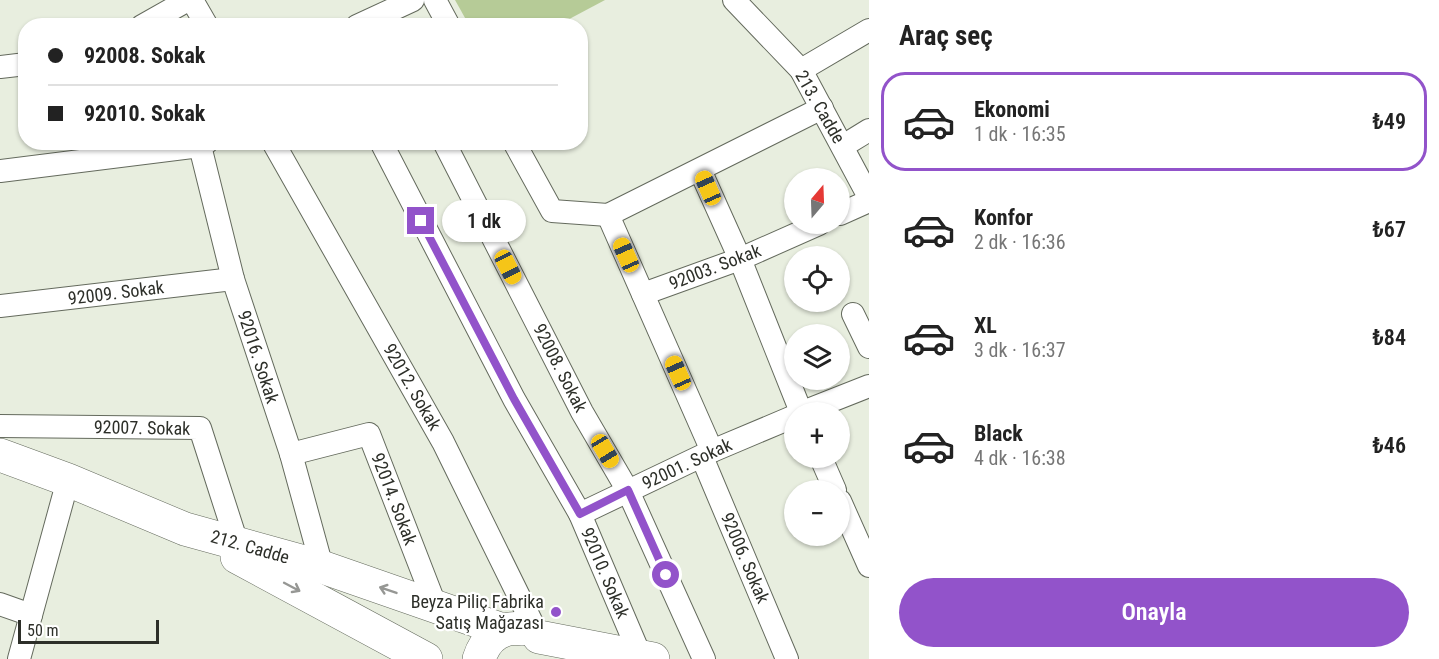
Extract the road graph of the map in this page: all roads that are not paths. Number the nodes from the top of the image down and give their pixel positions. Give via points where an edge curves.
1 (190, 0) edge
2 (435, 0) edge
3 (409, 1) edge
4 (740, 1) edge
5 (157, 18) edge
6 (202, 18) edge
7 (386, 18) edge
8 (445, 18) edge
9 (869, 30) edge
10 (18, 65) edge
11 (0, 67) edge
12 (801, 70) junction
13 (822, 108) junction
14 (869, 130) edge
15 (843, 146) junction
16 (158, 150) edge
17 (204, 150) edge
18 (278, 150) edge
19 (385, 150) edge
20 (448, 150) edge
21 (518, 150) edge
22 (700, 170) junction
23 (0, 171) edge
24 (869, 199) edge
25 (850, 209) edge
26 (608, 215) junction
27 (796, 234) edge
28 (740, 259) junction
29 (232, 279) junction
30 (643, 294) junction
31 (0, 306) edge
32 (854, 314) dead end
33 (869, 347) edge
34 (869, 386) edge
35 (798, 402) edge
36 (828, 402) edge
37 (784, 421) edge
38 (0, 426) edge
39 (291, 454) junction
40 (707, 454) junction
41 (0, 455) edge
42 (68, 480) junction
43 (628, 490) junction
44 (580, 514) junction
45 (850, 523) edge
46 (185, 529) junction
47 (237, 543) junction
48 (869, 566) edge
49 (322, 567) junction
50 (0, 604) edge
51 (436, 607) junction
52 (31, 615) junction
53 (503, 630) junction
54 (546, 648) edge
55 (646, 657) edge
56 (19, 659) edge
57 (426, 659) edge
58 (479, 659) edge
59 (704, 659) edge
60 (787, 659) edge

1 - 5 street
1 - 6 street
2 - 8 street
3 - 7 street
4 - 12 street, 213. Cadde
9 - 12 street
10 - 11 street
12 - 13 street, 213. Cadde
13 - 15 street, 213. Cadde
13 - 22 street
14 - 15 street
15 - 24 street, 213. Cadde
16 - 23 street
17 - 29 street, 92016. Sokak
18 - 54 street, 92012. Sokak via 443,442
19 - 44 street, 92010. Sokak via 514,399
20 - 43 street, 92008. Sokak via 582,412
21 - 26 street via 552,211
22 - 26 street
22 - 28 street
24 - 25 street
26 - 30 street, 92006. Sokak
27 - 28 street, 92003. Sokak
28 - 30 street, 92003. Sokak
28 - 35 street
29 - 31 street, 92009. Sokak
29 - 39 street, 92016. Sokak
30 - 40 street, 92006. Sokak
32 - 33 street
34 - 36 street
37 - 40 street, 92001. Sokak
38 - 47 street, 92007. Sokak via 200,428
39 - 49 street, 92016. Sokak
39 - 51 street, 92014. Sokak via 369,434
40 - 43 street, 92001. Sokak
40 - 60 street, 92006. Sokak
41 - 42 street, 212. Cadde
42 - 46 street, 212. Cadde
42 - 52 street
43 - 44 street, 92001. Sokak
43 - 59 street, 92008. Sokak
44 - 55 street, 92010. Sokak
45 - 48 street
46 - 47 street, 212. Cadde
46 -> 57 street
47 - 49 street, 212. Cadde
51 -> 49 street, 212. Cadde
50 - 52 street
51 - 53 street, 212. Cadde
52 - 56 street
53 - 54 street, 212. Cadde via 528,630
53 - 58 street via 491,637
54 - 55 street

